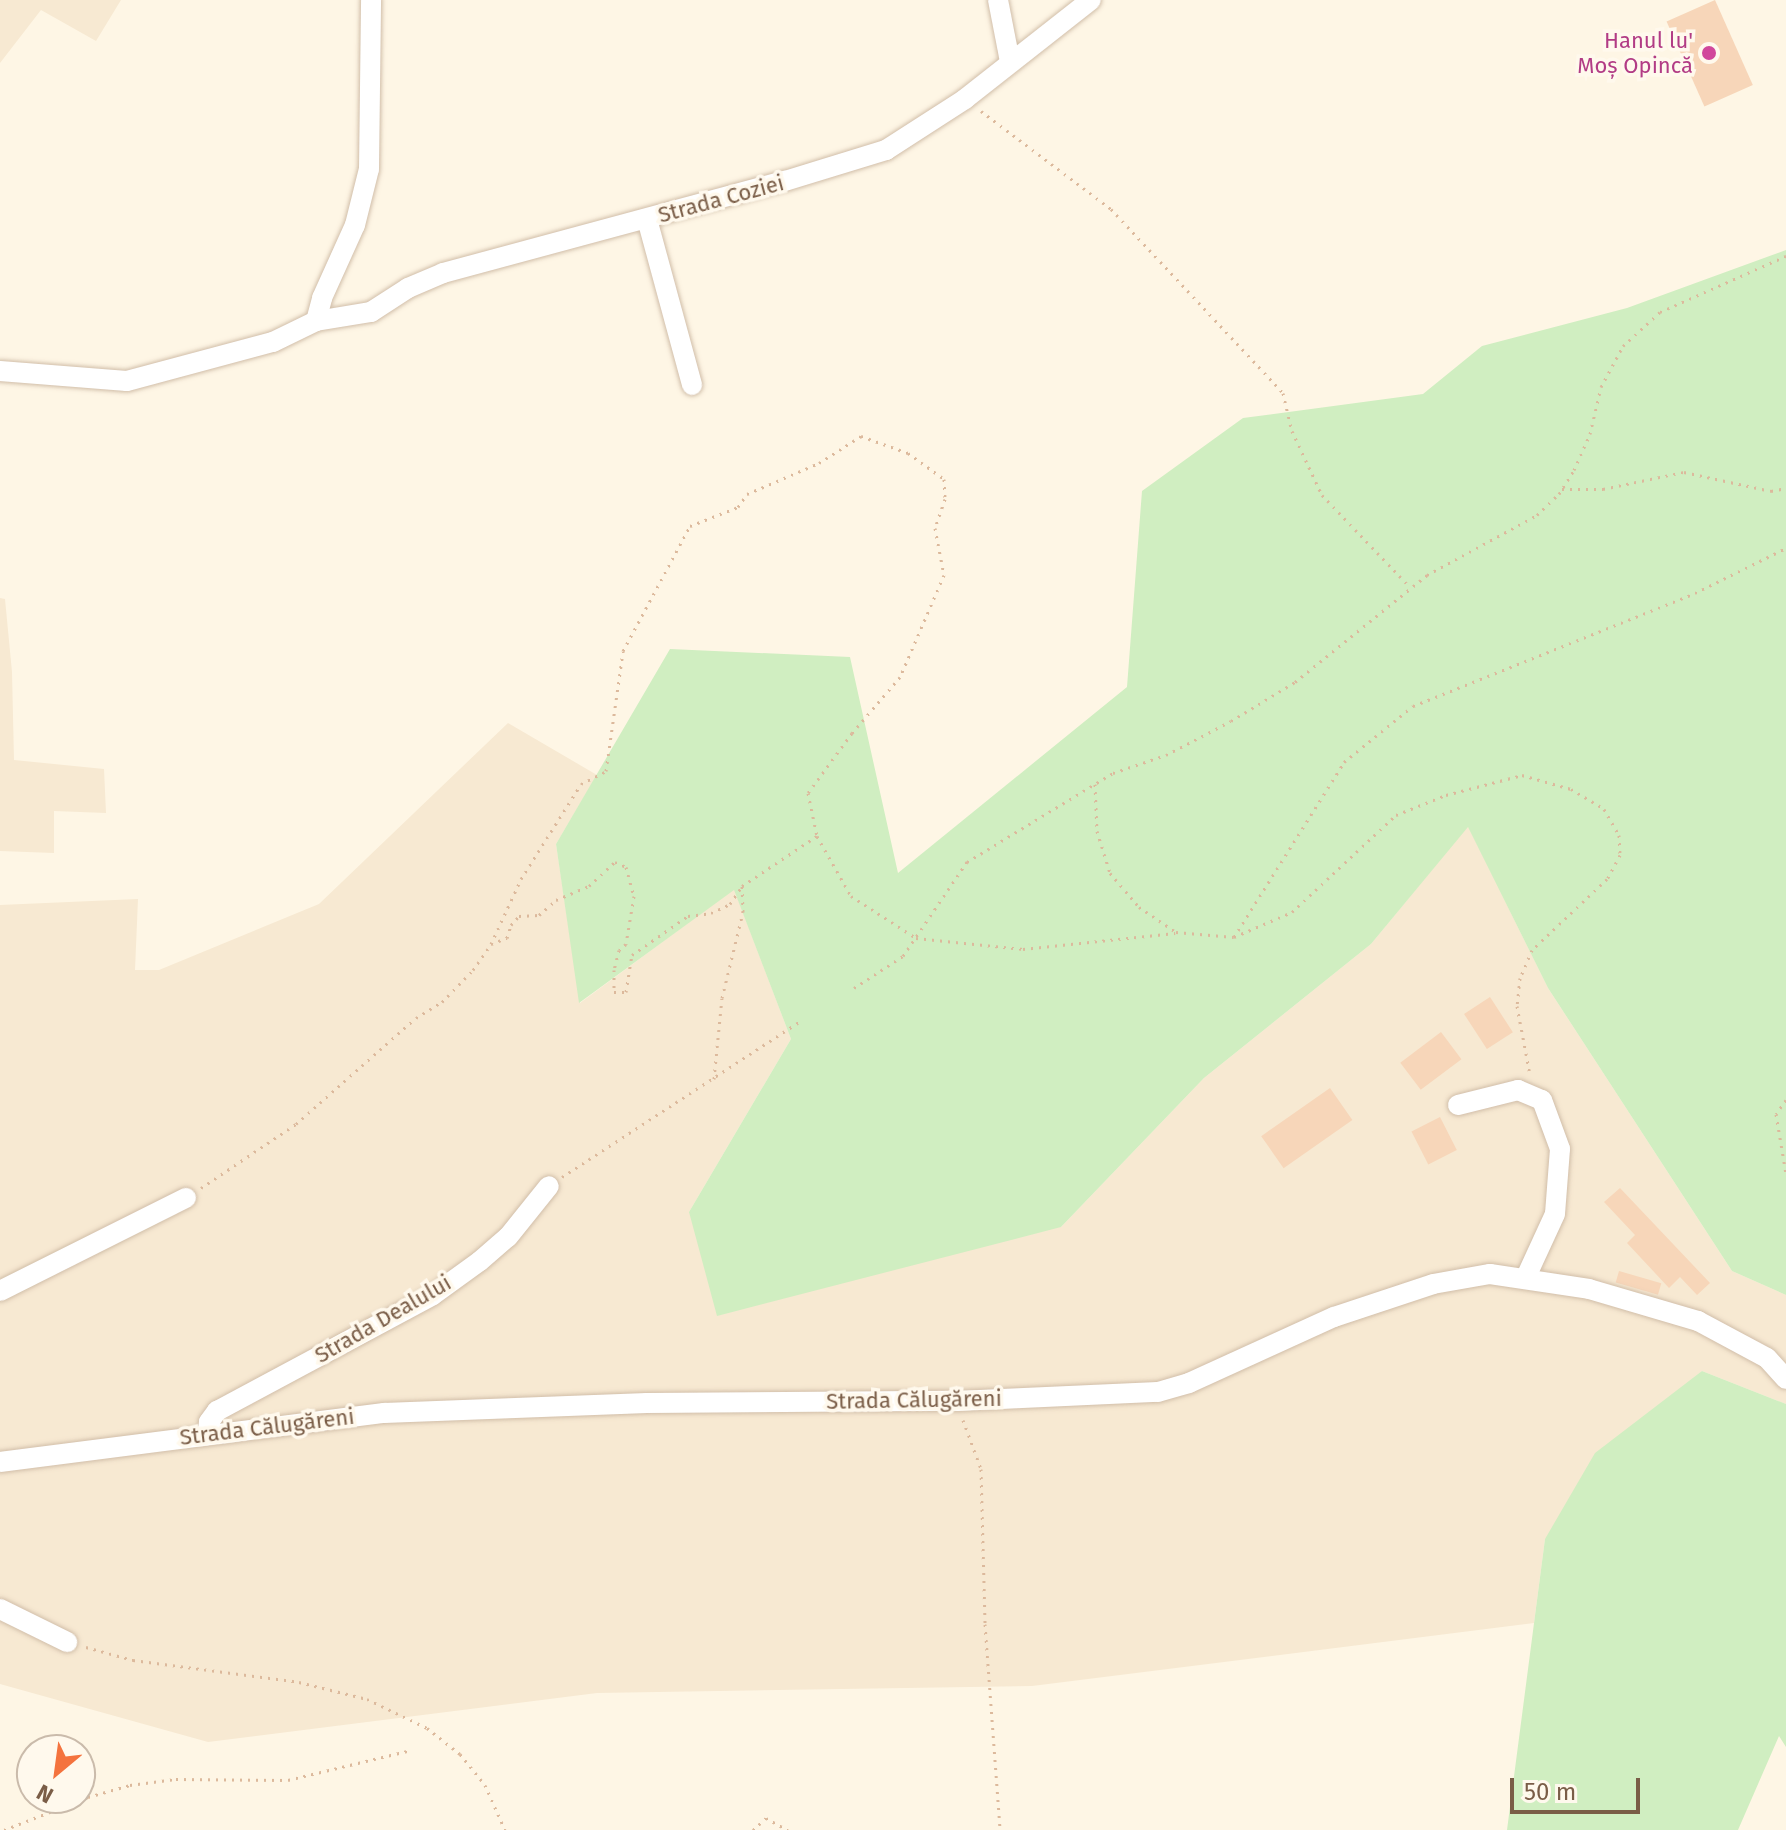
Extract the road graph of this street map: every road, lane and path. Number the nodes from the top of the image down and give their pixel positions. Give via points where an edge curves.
1 (371, 0) edge
2 (998, 0) edge
3 (1091, 0) edge
4 (1069, 8) edge
5 (1010, 62) junction
6 (965, 99) junction
7 (647, 219) junction
8 (1786, 256) edge
9 (316, 321) junction
10 (0, 371) edge
11 (692, 385) dead end
12 (1786, 488) edge
13 (1562, 489) junction
14 (1786, 548) edge
15 (1411, 588) junction
16 (1095, 784) junction
17 (817, 836) junction
18 (742, 886) junction
19 (1179, 932) junction
20 (1234, 937) junction
21 (916, 938) junction
22 (491, 944) junction
23 (854, 988) dead end
24 (800, 1021) dead end
25 (714, 1079) junction
26 (1542, 1100) junction
27 (1786, 1100) edge
28 (1458, 1105) dead end
29 (1786, 1174) edge
30 (549, 1186) joint
31 (186, 1198) joint
32 (1526, 1277) junction
33 (0, 1291) edge
34 (1786, 1379) edge
35 (957, 1401) junction
36 (208, 1433) junction
37 (0, 1462) edge
38 (0, 1609) edge
39 (67, 1642) joint
40 (411, 1750) dead end
41 (4, 1830) edge
42 (505, 1830) edge
43 (753, 1830) edge
44 (788, 1830) edge
45 (1000, 1830) edge

1 - 9 street via 369,169 355,225
2 - 5 street
3 - 4 street, Strada Coziei
4 - 5 street, Strada Coziei
5 - 6 street, Strada Coziei
6 - 7 street, Strada Coziei via 886,150
6 - 15 path via 1111,209 1283,393 1292,431 1322,495
7 - 9 street, Strada Coziei via 443,273 371,312
7 - 11 street
8 - 13 path via 1660,312 1623,346 1601,387 1590,434
9 - 10 street, Strada Coziei via 273,342 127,381
12 - 13 path via 1771,491 1684,472 1603,489
13 - 15 path via 1537,515
14 - 20 path via 1695,593 1413,706 1344,762
15 - 16 path via 1295,682 1166,755
16 - 19 path via 1097,831 1110,873 1139,907
16 - 21 path via 967,862
17 - 18 path
17 - 21 path via 851,896
17 - 22 path via 808,793 900,677 944,575 935,528 945,499 944,479 908,453 861,436 819,463 747,494 738,507 690,526 623,651 606,771 581,784 521,879
18 - 22 path via 730,904 688,916 632,955 626,992 614,992 614,970 626,944 634,896 626,867 615,862 589,886 556,900 539,915 519,916 507,938
18 - 25 path via 743,912 722,998
19 - 20 path
19 - 21 path via 1023,949
20 - 26 path via 1292,912 1396,815 1522,775 1571,789 1604,809 1619,835 1620,855 1607,879 1532,950 1520,978 1517,1006 1527,1070
21 - 23 path via 903,956
22 - 31 path via 442,1002 416,1018 296,1124
24 - 25 path
25 - 30 path
26 - 28 street via 1518,1090
26 - 32 street via 1560,1149 1555,1214
27 - 29 path via 1776,1114
30 - 36 street, Strada Dealului via 508,1237 480,1261 433,1295 217,1411
31 - 33 street
32 - 34 street, Strada Călugăreni via 1698,1321 1767,1358
32 - 35 street, Strada Călugăreni via 1490,1274 1433,1284 1334,1317 1158,1392
35 - 36 street, Strada Călugăreni via 498,1407 384,1413
35 - 45 path via 981,1469 985,1624
36 - 37 street, Strada Călugăreni
38 - 39 street
39 - 42 path via 133,1660 299,1682 367,1699 427,1728 460,1754 485,1785
40 - 41 path via 288,1780 176,1779 130,1785
43 - 44 path via 766,1818

